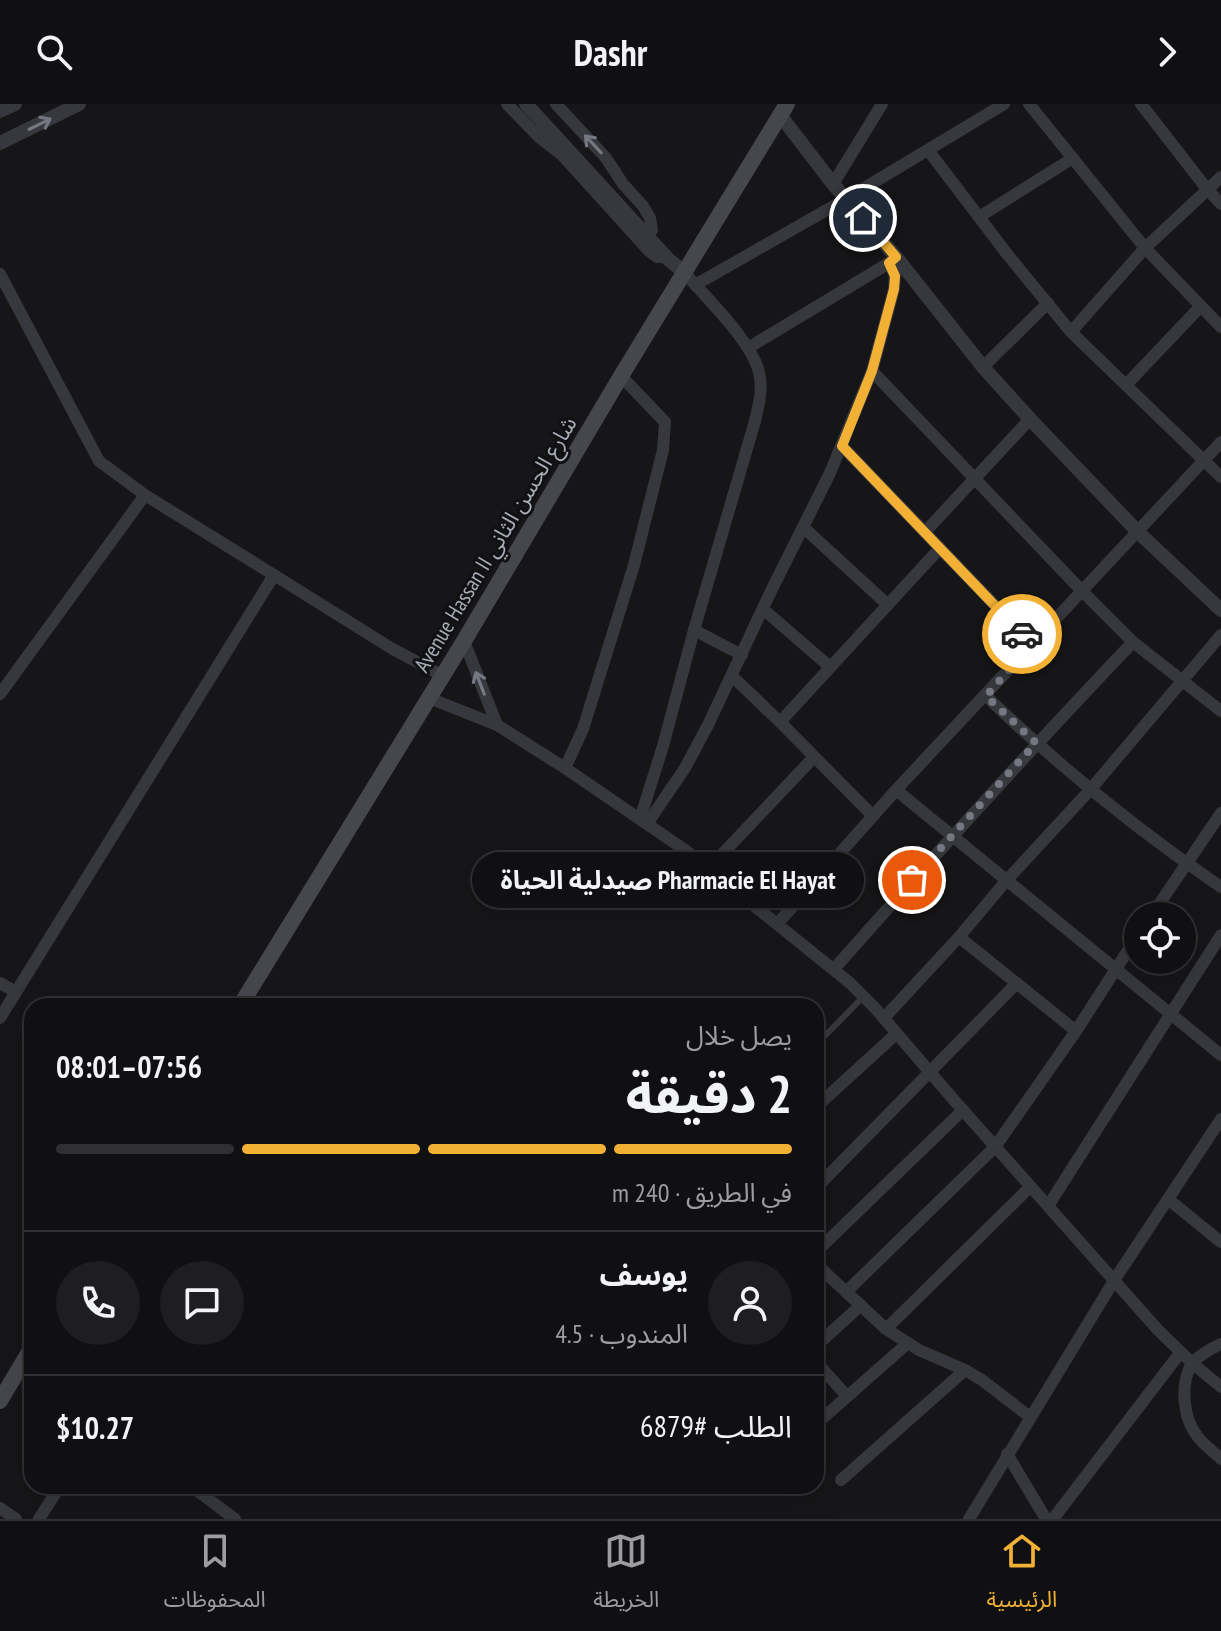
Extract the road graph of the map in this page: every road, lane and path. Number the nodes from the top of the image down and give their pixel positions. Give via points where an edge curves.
1 (15, 104) edge
2 (79, 104) edge
3 (507, 104) edge
4 (526, 104) edge
5 (536, 104) edge
6 (556, 104) edge
7 (882, 104) edge
8 (1004, 104) edge
9 (1029, 104) edge
10 (1141, 104) edge
11 (783, 110) edge
12 (0, 111) edge
13 (0, 143) edge
14 (928, 150) junction
15 (1073, 158) junction
16 (1221, 177) edge
17 (833, 184) junction
18 (1207, 189) junction
19 (846, 199) junction
20 (1221, 204) edge
21 (979, 217) junction
22 (652, 230) junction
23 (1145, 248) junction
24 (666, 257) junction
25 (893, 260) junction
26 (0, 274) edge
27 (690, 278) junction
28 (1048, 303) junction
29 (1201, 306) junction
30 (1221, 327) edge
31 (1071, 332) junction
32 (748, 348) junction
33 (983, 367) junction
34 (872, 371) junction
35 (621, 376) junction
36 (1126, 385) junction
37 (1030, 419) junction
38 (1221, 442) edge
39 (842, 446) junction
40 (1204, 461) junction
41 (1221, 477) edge
42 (974, 479) junction
43 (145, 495) junction
44 (803, 527) junction
45 (925, 532) junction
46 (1138, 532) junction
47 (940, 548) junction
48 (274, 575) junction
49 (1082, 591) junction
50 (888, 605) junction
51 (763, 609) junction
52 (1221, 610) edge
53 (694, 630) junction
54 (1221, 635) edge
55 (464, 641) junction
56 (1133, 642) junction
57 (1032, 644) junction
58 (742, 655) junction
59 (830, 667) junction
60 (443, 676) junction
61 (732, 676) junction
62 (1183, 682) junction
63 (0, 694) edge
64 (986, 696) junction
65 (429, 698) junction
66 (1221, 711) edge
67 (780, 722) junction
68 (497, 725) junction
69 (1036, 743) junction
70 (814, 757) junction
71 (565, 768) junction
72 (896, 790) junction
73 (1090, 790) junction
74 (1221, 813) edge
75 (873, 816) junction
76 (643, 821) junction
77 (951, 836) junction
78 (1186, 863) junction
79 (709, 868) junction
80 (1006, 881) junction
81 (1221, 887) edge
82 (1160, 902) edge
83 (778, 923) junction
84 (1221, 935) edge
85 (959, 937) junction
86 (1124, 956) edge
87 (834, 969) junction
88 (1115, 969) junction
89 (0, 983) edge
90 (1017, 983) junction
91 (16, 992) junction
92 (864, 996) junction
93 (245, 998) edge
94 (1171, 1014) junction
95 (0, 1018) edge
96 (884, 1018) junction
97 (1076, 1031) junction
98 (896, 1034) junction
99 (824, 1037) edge
100 (1221, 1055) edge
101 (930, 1072) junction
102 (824, 1100) edge
103 (963, 1110) junction
104 (1221, 1119) edge
105 (1210, 1135) junction
106 (1221, 1145) edge
107 (995, 1147) junction
108 (824, 1180) edge
109 (1030, 1187) junction
110 (1168, 1199) junction
111 (1048, 1206) junction
112 (1221, 1242) edge
113 (824, 1244) edge
114 (824, 1277) edge
115 (1115, 1279) junction
116 (846, 1292) junction
117 (861, 1305) junction
118 (886, 1329) junction
119 (824, 1339) edge
120 (908, 1343) junction
121 (1221, 1344) edge
122 (1180, 1353) junction
123 (1192, 1363) junction
124 (24, 1365) edge
125 (965, 1370) junction
126 (824, 1371) edge
127 (1221, 1387) edge
128 (847, 1396) junction
129 (0, 1401) edge
130 (824, 1417) edge
131 (1030, 1417) junction
132 (1007, 1454) junction
133 (1221, 1459) edge
134 (841, 1480) dead end
135 (55, 1494) edge
136 (202, 1494) edge
137 (0, 1508) edge
138 (16, 1519) edge
139 (39, 1519) edge
140 (235, 1519) edge
141 (969, 1519) edge
142 (1046, 1519) edge
143 (1053, 1519) edge

1 - 12 street
13 -> 2 street
3 - 24 street via 562,155 649,251
4 - 24 street
5 - 22 street
22 -> 6 street via 643,206
7 - 17 street
8 - 14 street
9 - 15 street
10 - 18 street
11 - 17 street
11 - 27 main road, Avenue Hassan II شارع الحسن الثاني
14 - 19 street
14 - 21 street
15 - 21 street
15 - 23 street
16 - 18 street
17 - 19 street
18 - 20 street
18 - 23 street
19 - 25 street
19 - 27 street
21 - 28 street
22 - 27 street
23 - 29 street
23 - 31 street
24 - 27 street
25 - 32 street
25 - 33 street
25 - 34 street via 894,289
26 - 43 street via 99,461
27 - 32 street
27 - 35 main road, Avenue Hassan II شارع الحسن الثاني
28 - 31 street
28 - 33 street
29 - 30 street
29 - 36 street
31 - 36 street
32 - 53 street via 759,370 761,394
33 - 37 street
34 - 39 street
34 - 42 street
35 - 55 main road, Avenue Hassan II شارع الحسن الثاني
35 - 71 street via 665,422 663,450 595,692
36 - 40 street
37 - 42 street
37 - 46 street
38 - 40 street
39 - 44 street
39 - 45 street
40 - 41 street
40 - 46 street
42 - 45 street
42 - 49 street
43 - 48 street
43 - 63 street
44 - 50 street
44 - 51 street
45 - 47 street
46 - 49 street
46 - 52 street
47 - 50 street
47 - 57 street
48 - 60 street
48 - 91 street
49 - 56 street
49 - 57 street
50 - 59 street
51 - 58 street
51 - 59 street
53 - 58 street
53 - 76 street
54 - 62 street
55 - 60 main road, Avenue Hassan II شارع الحسن الثاني
68 -> 55 street
56 - 62 street
56 - 69 street
57 - 64 street
58 - 61 street
59 - 67 street
60 - 65 main road, Avenue Hassan II شارع الحسن الثاني
61 - 67 street
61 - 76 street via 685,768
62 - 66 street
62 - 73 street
64 - 69 street
64 - 72 street
65 - 68 street
65 - 93 main road, Avenue Hassan II شارع الحسن الثاني
67 - 70 street
68 - 71 street
69 - 73 street
69 - 77 street
70 - 75 street
70 - 79 street
71 - 76 street
72 - 75 street
72 - 77 street
73 - 78 street
73 - 80 street
74 - 78 street
75 - 83 street
76 - 79 street
77 - 80 street
77 - 87 street
78 - 81 street
78 - 82 street
79 - 83 street
80 - 85 street
80 - 88 street
83 - 87 street
84 - 94 street
85 - 90 street
85 - 96 street
86 - 88 street
87 - 92 street
88 - 94 street
88 - 97 street
89 - 91 street
90 - 97 street
90 - 101 street
91 - 95 street
92 - 96 street
92 - 99 lane
94 - 100 street
94 - 111 street
96 - 98 street
97 - 107 street
98 - 101 street
98 - 102 street
101 - 103 street
101 - 108 street
103 - 107 street
103 - 113 street
104 - 105 street
105 - 106 street
105 - 110 street
107 - 109 street
107 - 116 street
109 - 111 street
109 - 118 street
110 - 112 street
110 - 115 street
111 - 115 street
114 - 116 street
115 - 122 street
115 - 131 street
116 - 117 street
117 - 118 street
117 - 119 street
118 - 120 street
120 - 125 street
120 - 128 street
121 - 123 street
122 - 123 street
122 - 143 street
123 - 127 street
123 - 133 street via 1184,1401 1190,1424
124 - 129 main road
125 - 131 street
125 - 134 street
126 - 128 street
128 - 130 street
131 - 132 street
132 - 141 street
132 - 142 street
135 - 139 street
136 - 140 street
137 - 138 street

